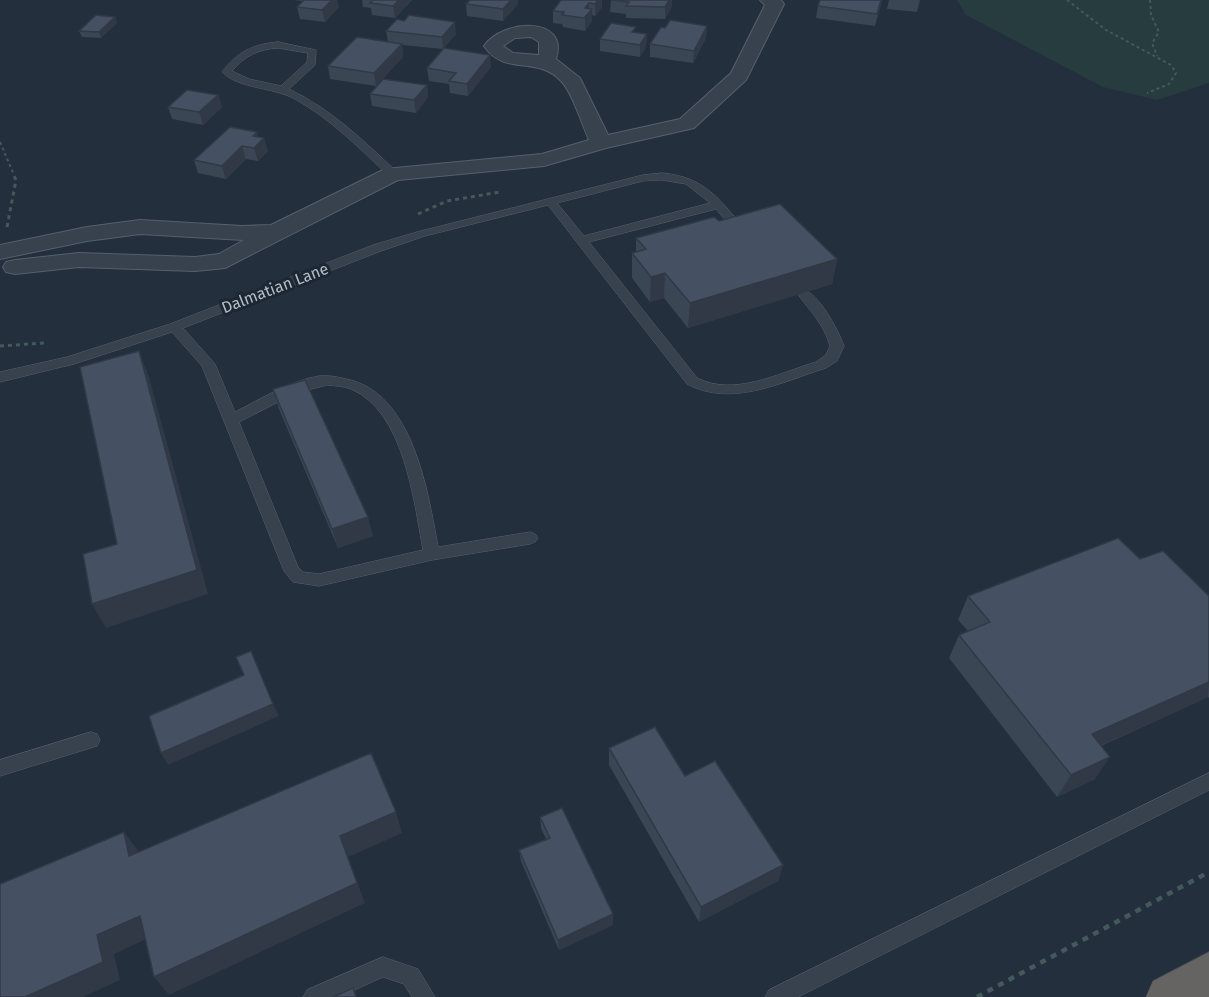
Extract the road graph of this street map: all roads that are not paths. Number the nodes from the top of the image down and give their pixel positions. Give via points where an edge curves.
1 (769, 0) edge
2 (546, 61) dead end
3 (283, 89) junction
4 (601, 143) junction
5 (393, 174) junction
6 (550, 201) junction
7 (717, 205) junction
8 (276, 231) junction
9 (746, 238) edge
10 (582, 240) junction
11 (1, 258) edge
12 (803, 293) edge
13 (175, 327) junction
14 (0, 377) edge
15 (231, 420) junction
16 (530, 538) dead end
17 (432, 554) junction
18 (91, 740) dead end
19 (0, 768) edge
20 (1209, 781) edge
21 (314, 997) edge
22 (424, 997) edge
23 (776, 997) edge

1 - 4 street via 775,4 739,76 687,124
2 - 4 street via 570,78
3 - 3 lane via 234,79 227,72 233,62 247,53 274,43 313,52 312,63
3 - 5 lane via 328,116
4 - 5 street via 544,160
5 - 8 street
6 - 7 lane, Dalmatian Lane via 666,174 696,183
6 - 10 lane
6 - 13 lane, Dalmatian Lane via 377,248
7 - 9 lane, Dalmatian Lane
7 - 10 lane
8 - 11 street via 255,234 141,227 101,231
8 - 11 street via 225,261 195,264
10 - 12 lane via 692,381 707,389 735,391 821,365 831,358 837,346 834,332
13 - 14 lane, Dalmatian Lane via 69,361
13 - 15 lane via 208,364
15 - 17 lane via 292,571 299,578 319,580
15 - 17 lane via 305,385 327,380 369,392 401,433 413,462
16 - 17 lane
18 - 19 lane
20 - 23 lane
21 - 22 lane via 383,967 411,976

